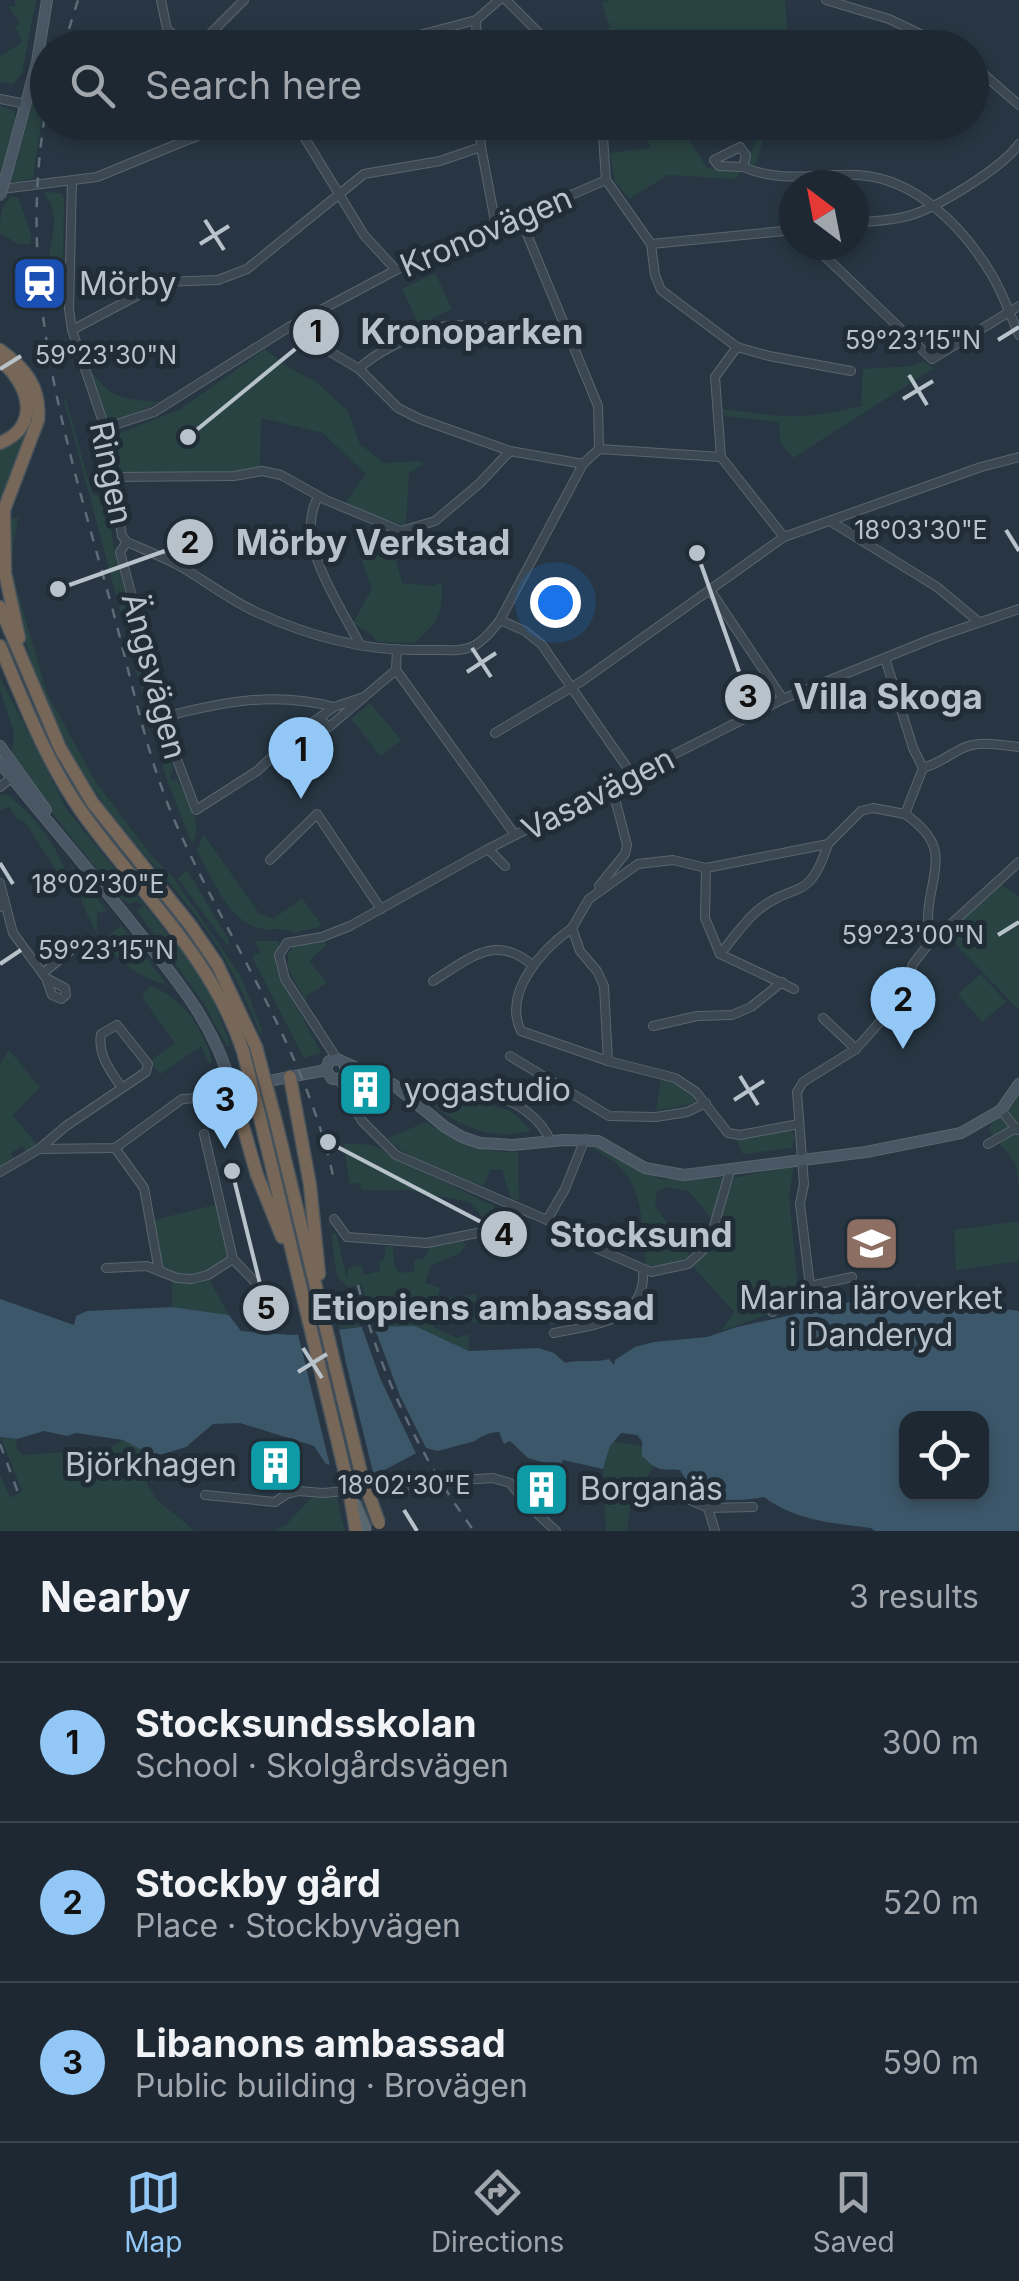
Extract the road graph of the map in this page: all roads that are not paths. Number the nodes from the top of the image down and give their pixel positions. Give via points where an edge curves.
1 (47, 0) edge
2 (161, 0) edge
3 (244, 0) edge
4 (502, 0) edge
5 (826, 0) edge
6 (476, 20) junction
7 (41, 30) edge
8 (168, 30) edge
9 (212, 30) edge
10 (438, 30) edge
11 (476, 30) edge
12 (534, 30) edge
13 (913, 30) edge
14 (989, 79) edge
15 (30, 84) edge
16 (0, 98) edge
17 (26, 104) junction
18 (1019, 105) edge
19 (189, 140) edge
20 (306, 140) edge
21 (480, 140) edge
22 (603, 140) edge
23 (1019, 144) edge
24 (480, 147) junction
25 (743, 167) dead end
26 (606, 180) junction
27 (72, 181) junction
28 (339, 192) junction
29 (0, 193) edge
30 (933, 204) junction
31 (520, 215) junction
32 (869, 222) edge
33 (496, 226) junction
34 (779, 231) edge
35 (651, 244) junction
36 (829, 260) edge
37 (396, 270) junction
38 (1019, 306) edge
39 (1009, 312) junction
40 (289, 326) junction
41 (564, 328) junction
42 (72, 330) junction
43 (1019, 335) edge
44 (736, 347) junction
45 (0, 350) edge
46 (0, 360) edge
47 (358, 369) junction
48 (852, 372) dead end
49 (105, 428) junction
50 (0, 443) edge
51 (599, 448) junction
52 (510, 451) junction
53 (721, 457) junction
54 (1019, 457) edge
55 (584, 464) junction
56 (111, 476) junction
57 (318, 496) junction
58 (830, 521) junction
59 (784, 537) junction
60 (127, 542) junction
61 (710, 590) junction
62 (0, 607) edge
63 (1019, 608) edge
64 (500, 620) junction
65 (979, 622) junction
66 (0, 646) edge
67 (360, 646) junction
68 (397, 649) junction
69 (885, 658) junction
70 (396, 670) junction
71 (28, 675) junction
72 (570, 688) junction
73 (364, 698) junction
74 (783, 699) junction
75 (334, 707) junction
76 (164, 716) junction
77 (319, 718) junction
78 (495, 734) dead end
79 (0, 746) edge
80 (1019, 747) edge
81 (0, 762) edge
82 (923, 768) junction
83 (16, 775) junction
84 (633, 776) junction
85 (0, 787) edge
86 (612, 787) junction
87 (905, 814) junction
88 (516, 835) junction
89 (828, 844) junction
90 (488, 849) junction
91 (270, 860) dead end
92 (1019, 862) edge
93 (504, 866) dead end
94 (706, 868) junction
95 (0, 883) edge
96 (589, 899) junction
97 (2, 903) edge
98 (380, 909) junction
99 (572, 928) junction
100 (926, 946) junction
101 (70, 951) dead end
102 (720, 954) junction
103 (531, 964) junction
104 (433, 980) dead end
105 (782, 982) junction
106 (794, 989) dead end
107 (823, 1018) dead end
108 (654, 1026) dead end
109 (249, 1049) junction
110 (856, 1049) junction
111 (510, 1056) dead end
112 (608, 1061) junction
113 (334, 1064) junction
114 (290, 1077) junction
115 (339, 1079) joint
116 (1019, 1084) edge
117 (122, 1088) junction
118 (227, 1089) junction
119 (201, 1098) tunnel mouth
120 (706, 1103) junction
121 (418, 1105) junction
122 (1001, 1110) junction
123 (268, 1120) junction
124 (799, 1124) junction
125 (1018, 1130) edge
126 (204, 1134) dead end
127 (585, 1139) junction
128 (551, 1142) junction
129 (988, 1144) dead end
130 (115, 1148) junction
131 (39, 1149) junction
132 (802, 1160) junction
133 (730, 1171) junction
134 (0, 1172) edge
135 (513, 1208) junction
136 (334, 1219) dead end
137 (547, 1220) junction
138 (234, 1259) junction
139 (106, 1268) dead end
140 (316, 1270) junction
141 (643, 1270) junction
142 (160, 1271) junction
143 (296, 1274) junction
144 (852, 1277) dead end
145 (256, 1283) dead end
146 (810, 1286) junction
147 (772, 1312) dead end
148 (554, 1333) dead end
149 (445, 1481) dead end
150 (433, 1483) dead end
151 (674, 1493) dead end
152 (205, 1495) dead end
153 (753, 1507) dead end
154 (708, 1508) junction
155 (372, 1528) edge
156 (556, 1531) edge
157 (714, 1531) edge

1 - 7 street
2 - 8 street
3 - 9 street
4 - 6 street
4 - 12 street
5 - 13 street
6 - 10 street
6 - 11 street
14 - 18 street
15 - 17 street
16 - 17 street
17 - 29 street, bridge
19 - 27 street
20 - 28 street
21 - 24 street
22 - 26 street
23 - 30 street
24 - 28 street via 364,174
24 - 33 street
25 - 30 street via 798,179 859,175 912,190
26 - 31 street, Kronovägen
26 - 35 street
27 - 29 street
27 - 42 street, Ringen
28 - 37 street via 368,241
28 - 42 street via 248,269 218,280 164,282
30 - 32 street via 909,216
30 - 39 street via 984,264
31 - 33 street, Kronovägen
31 - 41 street
33 - 37 street, Kronovägen
34 - 35 street
35 - 44 street via 661,290
36 - 39 street via 932,359
37 - 40 street, Kronovägen
38 - 39 street
39 - 43 street
40 - 47 street
40 - 49 street, Kronovägen via 154,412
41 - 47 street via 524,334 441,326
41 - 51 street via 598,406
42 - 49 street, Ringen
44 - 48 street
44 - 53 street via 715,377
45 - 71 highway via 30,378 39,409 11,484 2,538
46 - 50 highway via 16,374 28,403 20,431
47 - 52 street via 400,409
49 - 56 street, Ringen
51 - 53 street
51 - 55 street, Ringen
52 - 55 street
52 - 57 street via 435,521 418,528 401,531
53 - 59 street
54 - 58 street
55 - 64 street, Ringen
56 - 57 street via 262,471
56 - 60 street, Ringen
57 - 67 street via 312,508 315,554
58 - 59 street
58 - 65 street via 937,587
59 - 61 street
60 - 67 street, Ringen via 258,613
60 - 76 street, Ängsvägen via 120,552
61 - 72 street
61 - 74 street
62 - 71 highway
63 - 65 street, Vasavägen
64 - 68 street, Ringen via 474,648
64 - 72 street via 542,645
65 - 69 street, Vasavägen
66 - 109 highway via 47,755 81,810 206,970
67 - 68 street, Ringen
68 - 70 street
69 - 74 street, Vasavägen
69 - 82 street
70 - 73 street
70 - 88 street
71 - 109 highway via 92,802 217,964
72 - 78 street
72 - 84 street
73 - 75 street
73 - 77 street via 328,727
74 - 84 street, Vasavägen
75 - 76 street via 260,698
75 - 77 street
76 - 77 street, Ängsvägen via 196,810
79 - 83 street
80 - 82 street via 978,744
81 - 83 street
82 - 87 street
83 - 85 street
83 - 118 street via 194,1001 223,1055
84 - 86 street, Vasavägen
86 - 88 street, Vasavägen
86 - 96 street via 627,845
87 - 89 street via 862,811
87 - 100 street via 936,849
88 - 90 street, Vasavägen
89 - 94 street
89 - 102 street via 809,884 753,914
90 - 93 street
90 - 98 street, Vasavägen
91 - 98 street via 317,814
92 - 100 street
94 - 96 street via 654,859 624,871
94 - 102 street via 705,918
95 - 97 street
96 - 99 street
97 - 101 street via 12,932 44,976
98 - 113 street, Vasavägen via 333,934 286,943 279,955 284,979
99 - 103 street
99 - 112 street via 604,986
100 - 110 street via 901,998
102 - 105 street
103 - 104 street via 499,947
103 - 112 street via 513,1022 529,1035
105 - 106 street
105 - 108 street via 732,1015
107 - 110 street
109 - 123 highway, bridge
110 - 124 street via 803,1082 797,1092
111 - 120 street via 609,1116 656,1117
112 - 120 street via 674,1078
113 - 114 street
113 - 115 street via 345,1074
113 - 121 street via 375,1073
114 - 118 street
114 - 140 highway via 310,1185
115 - 135 street via 362,1121 396,1155
116 - 122 street
117 - 117 street via 148,1064 117,1025 99,1041
117 - 131 street
118 - 143 highway
119 - 130 street via 177,1102
120 - 124 street via 728,1133
121 - 128 street via 445,1128 480,1143
121 - 128 street via 446,1092 486,1093 530,1114
122 - 125 street
122 - 132 street via 961,1133
123 - 140 highway
123 - 143 highway
124 - 132 street
125 - 129 street
126 - 138 street
127 - 128 street
127 - 133 street via 662,1172
127 - 137 street
130 - 131 street
130 - 142 street via 144,1188
131 - 134 street
132 - 133 street
132 - 146 street
133 - 141 street via 702,1251 676,1268
135 - 136 street via 502,1228 427,1244 347,1236
135 - 137 street
137 - 141 street
138 - 142 street via 192,1279
138 - 145 street
139 - 142 street
140 - 155 highway, bridge
141 - 148 street via 644,1286 632,1308
143 - 155 highway, bridge via 349,1490
144 - 146 street
146 - 147 street
149 - 156 street via 510,1482
150 - 152 street via 292,1492 275,1502
151 - 154 street
153 - 154 street
154 - 157 street

